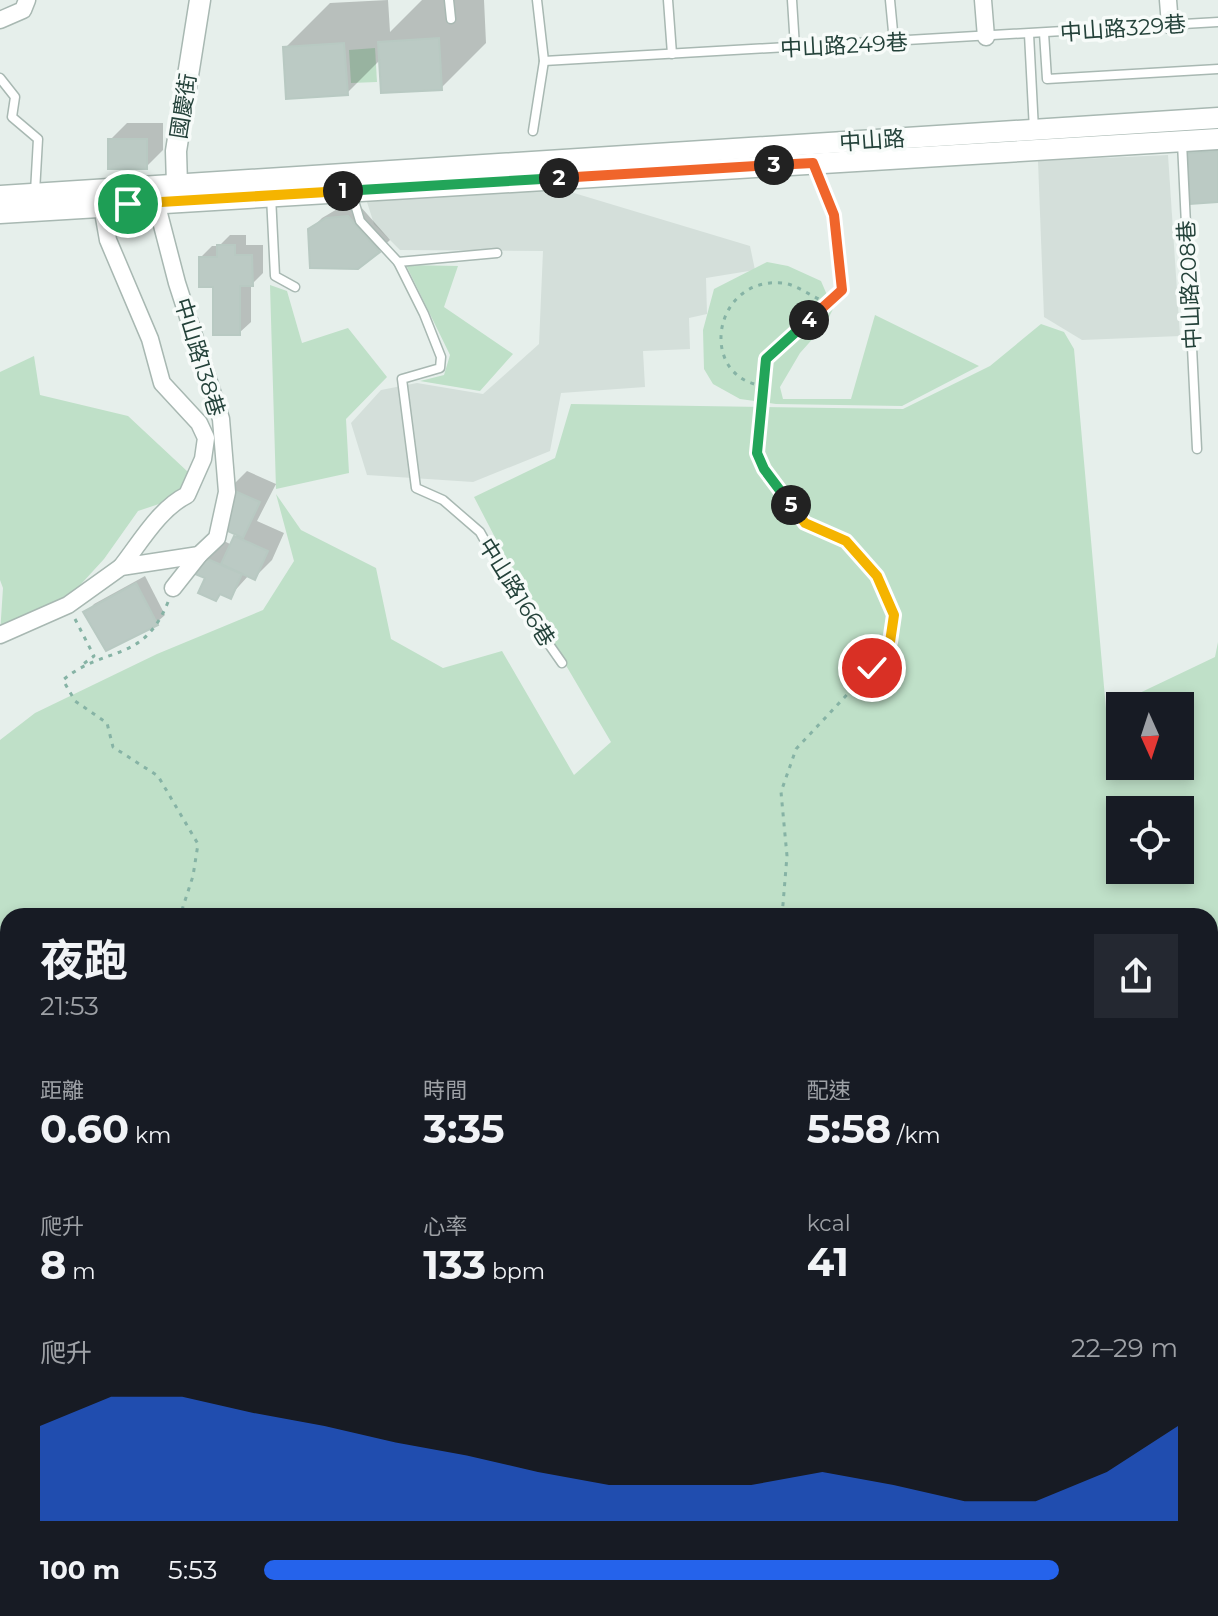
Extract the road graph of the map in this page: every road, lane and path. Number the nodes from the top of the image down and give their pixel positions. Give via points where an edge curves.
1 (27, 0) edge
2 (200, 0) edge
3 (449, 0) edge
4 (537, 0) edge
5 (668, 0) edge
6 (792, 0) edge
7 (890, 0) edge
8 (983, 0) edge
9 (1168, 0) edge
10 (451, 19) dead end
11 (0, 20) edge
12 (1218, 22) edge
13 (1170, 25) junction
14 (1044, 33) junction
15 (1029, 34) junction
16 (986, 37) junction
17 (894, 42) junction
18 (795, 47) junction
19 (672, 54) junction
20 (544, 61) junction
21 (1218, 69) edge
22 (0, 78) edge
23 (1218, 118) edge
24 (533, 131) dead end
25 (1181, 131) junction
26 (1218, 139) edge
27 (1035, 140) junction
28 (813, 163) junction
29 (501, 173) junction
30 (350, 182) junction
31 (177, 185) junction
32 (270, 187) junction
33 (35, 193) junction
34 (0, 196) edge
35 (156, 202) junction
36 (102, 206) junction
37 (0, 213) edge
38 (497, 253) dead end
39 (398, 262) junction
40 (295, 287) dead end
41 (828, 303) junction
42 (764, 386) junction
43 (1197, 449) dead end
44 (199, 555) junction
45 (121, 567) junction
46 (173, 588) joint
47 (68, 605) junction
48 (0, 635) edge
49 (562, 663) dead end
50 (78, 667) junction
51 (183, 908) edge
52 (783, 908) edge

1 - 11 street via 23,10
2 - 31 street, 國慶街 via 176,151
3 - 10 lane
4 - 20 lane
5 - 19 lane
6 - 18 lane
7 - 17 lane
8 - 16 street
9 - 13 street
12 - 13 lane, 中山路329巷
13 - 14 lane, 中山路329巷
14 - 15 lane, 中山路329巷
14 - 21 lane via 1047,79
15 - 16 lane, 中山路249巷
15 - 27 lane
16 - 17 lane, 中山路249巷
17 - 18 lane, 中山路249巷
18 - 19 lane, 中山路249巷
19 - 20 lane, 中山路249巷
20 - 24 lane
22 - 33 lane via 15,97 12,117 38,139
23 - 25 street, 中山路
25 - 26 street, 中山路
25 - 27 street, 中山路
25 - 43 lane, 中山路208巷
27 - 28 street, 中山路
27 - 29 street, 中山路 via 537,156
28 - 29 street, 中山路
28 - 41 path via 834,215 842,290
29 - 30 street, 中山路
30 - 32 street, 中山路
30 - 39 lane, 中山路166巷 via 360,221
31 - 32 street, 中山路
31 - 33 street, 中山路
31 - 35 street
32 - 35 street, 中山路
32 - 40 lane via 275,276
33 - 34 street, 中山路
35 - 36 street, 中山路
35 - 44 street, 中山路138巷 via 221,419 227,492 217,538
36 - 37 street, 中山路
36 - 45 street via 108,240 150,339 162,383 206,438 187,495 153,526
38 - 39 lane
39 - 49 lane, 中山路166巷 via 441,357 440,368 402,379 416,488 443,500 480,532
41 - 42 path via 766,359
41 - 42 path via 787,283 750,287 737,296 728,308 721,347 733,372 748,384
42 - 52 path via 757,453 764,469 805,523 846,541 867,564 894,615 890,642 872,668 796,749 781,792 787,856
44 - 45 street
44 - 46 street, 中山路138巷
45 - 47 street
46 - 50 path via 159,623 133,648
47 - 48 street
47 - 50 path via 94,656
50 - 51 path via 63,680 69,693 107,723 113,747 158,776 198,844

